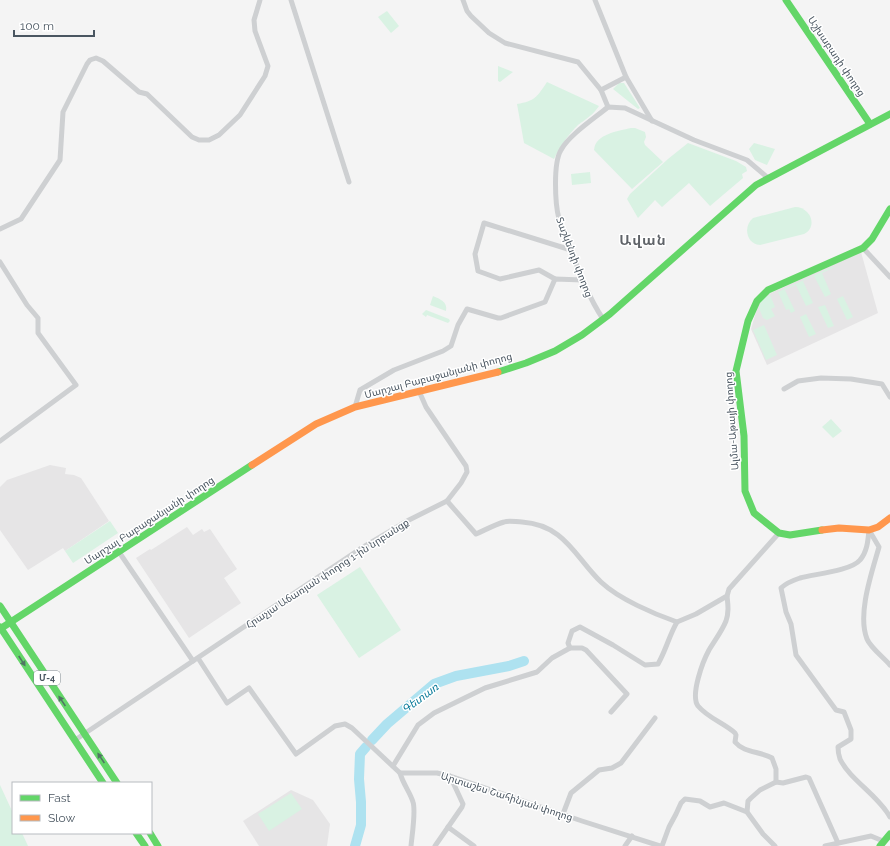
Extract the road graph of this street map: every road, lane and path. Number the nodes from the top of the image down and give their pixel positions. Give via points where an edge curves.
1 (260, 0) edge
2 (291, 0) edge
3 (463, 0) edge
4 (595, 0) edge
5 (786, 0) edge
6 (626, 77) junction
7 (601, 90) junction
8 (608, 108) junction
9 (890, 114) edge
10 (652, 122) junction
11 (870, 124) junction
12 (768, 178) junction
13 (349, 182) dead end
14 (890, 209) edge
15 (0, 229) edge
16 (862, 248) junction
17 (571, 250) junction
18 (0, 262) edge
19 (890, 277) edge
20 (555, 279) junction
21 (582, 280) junction
22 (603, 319) junction
23 (784, 389) dead end
24 (419, 391) junction
25 (890, 397) edge
26 (355, 407) junction
27 (0, 441) edge
28 (447, 501) junction
29 (890, 518) edge
30 (869, 530) junction
31 (779, 533) junction
32 (118, 552) junction
33 (727, 596) junction
34 (0, 606) edge
35 (10, 622) junction
36 (677, 622) junction
37 (0, 628) edge
38 (570, 648) junction
39 (195, 659) junction
40 (890, 665) edge
41 (611, 712) dead end
42 (655, 718) dead end
43 (84, 734) junction
44 (75, 740) junction
45 (393, 766) junction
46 (400, 773) junction
47 (450, 776) junction
48 (102, 782) edge
49 (116, 782) edge
50 (776, 782) junction
51 (748, 812) junction
52 (563, 814) junction
53 (890, 817) edge
54 (448, 828) junction
55 (137, 834) edge
56 (151, 834) edge
57 (890, 834) edge
58 (632, 836) junction
59 (838, 843) junction
60 (884, 843) edge
61 (145, 846) edge
62 (158, 846) edge
63 (411, 846) edge
64 (435, 846) edge
65 (474, 846) edge
66 (625, 846) edge
67 (661, 846) edge
68 (775, 846) edge
69 (825, 846) edge

1 - 15 street via 254,20 255,31 268,66 265,76 240,114 219,135 209,140 192,137 147,94 139,92 103,61 96,58 90,60 63,112 60,160 21,219
2 - 13 street
3 - 7 street via 467,11 489,33 505,43 578,62
4 - 6 street
5 - 11 main road, Աշխաբադի փողոց
6 - 7 street
6 - 10 street
7 - 8 street
8 - 10 street via 625,108
8 - 17 street, Տաշկենդի փողոց via 568,140 558,156 556,201 559,219
9 - 11 main road, Մարշալ Բաբաջանյանի փողոց
10 - 12 street via 747,160
11 - 12 main road, Մարշալ Բաբաջանյանի փողոց
12 - 22 main road, Մարշալ Բաբաջանյանի փողոց via 750,189
14 - 16 main road, Ալմա-Աթայի փողոց via 872,239
16 - 19 street
16 - 31 main road, Ալմա-Աթայի փողոց via 768,290 757,301 748,321 736,371 744,436 745,491 754,513
17 - 20 street via 484,222 474,254 478,271 500,279 539,270
17 - 21 street, Տաշկենդի փողոց
18 - 27 street via 38,318 38,334 76,385
20 - 21 street
20 - 26 street via 545,302 501,318 467,309 451,346 394,370 360,390
21 - 22 street, Տաշկենդի փողոց
22 - 24 main road, Մարշալ Բաբաջանյանի փողոց via 555,351 526,363
23 - 25 street via 798,381 821,378 851,379 882,384
24 - 26 main road, Մարշալ Բաբաջանյանի փողոց
24 - 28 street via 426,406 466,466 467,472
26 - 32 main road, Մարշալ Բաբաջանյանի փողոց via 316,424
28 - 36 street via 476,534 505,521 529,523 552,530 570,545 616,594
28 - 39 street, Հրաչյա Աճառյան փողոց 1-ին նրբանցք via 360,549
29 - 30 main road
30 - 31 main road via 839,528
30 - 40 street via 879,547 870,580 863,623 868,640
30 - 53 street via 866,548 855,564 831,572 798,578 781,588 796,655 836,710 844,712 851,730 851,739 838,747 840,759 878,800
31 - 33 street via 729,589
32 - 35 main road, Մարշալ Բաբաջանյանի փողոց
32 - 39 street
33 - 36 street
33 - 50 street via 729,606 726,620 705,660 697,682 696,701 700,708 735,733 735,742 740,747 772,758 776,769
34 - 35 main road, Մ-4
35 - 37 main road, Մարշալ Բաբաջանյանի փողոց
43 -> 35 main road, Մ-4
36 - 38 street via 658,664 645,665 580,628 572,631 568,643
37 -> 44 main road, Մ-4
38 - 41 street via 586,650 626,694
38 - 45 street via 552,658 537,672 485,688 434,713 418,725
39 - 43 street, Հրաչյա Աճառյան փողոց 1-ին նրբանցք
39 - 45 street via 227,703 250,688 296,754 336,726 345,724
42 - 52 street via 621,763 612,768 599,770 571,793
43 - 44 street, Հրաչյա Աճառյան փողոց 1-ին նրբանցք
49 -> 43 main road, Մ-4
44 - 48 main road, Մ-4
45 - 46 street
46 - 47 street, Արտաշես Շահինյան փողոց via 437,773
46 - 63 street via 414,803
47 - 52 street, Արտաշես Շահինյան փողոց
47 - 54 street via 463,804
50 - 51 street via 751,798 747,805
50 - 59 street via 783,783 808,777
51 - 67 street via 724,803 710,807 700,800 685,799 680,803
51 - 68 street
52 - 58 street, Արտաշես Շահինյան փողոց
54 - 64 street
54 - 65 street
55 - 61 main road
56 - 62 main road
57 - 60 main road
58 - 66 street
58 - 67 street, Արտաշես Շահինյան փողոց
59 - 60 street via 871,836
59 - 69 street

